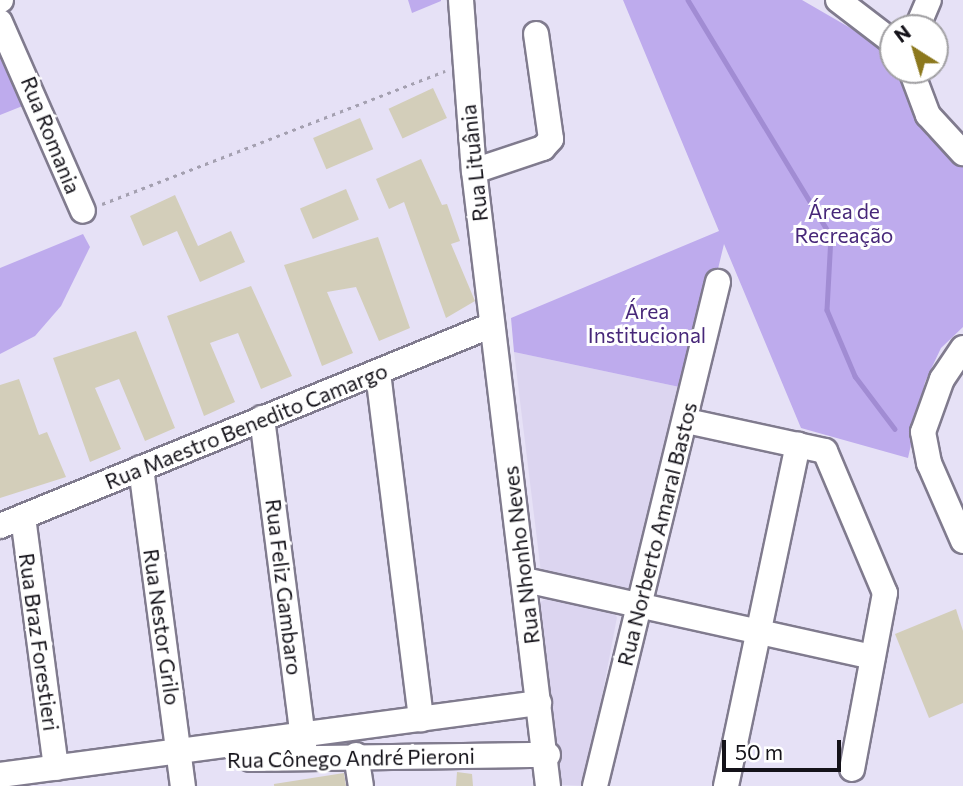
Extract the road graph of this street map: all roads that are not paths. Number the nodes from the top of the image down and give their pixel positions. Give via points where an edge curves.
1 (461, 0) edge
2 (838, 0) edge
3 (0, 22) edge
4 (879, 31) edge
5 (537, 34) dead end
6 (916, 84) edge
7 (963, 153) edge
8 (474, 171) junction
9 (83, 211) road end
10 (718, 282) dead end
11 (492, 325) junction
12 (963, 348) edge
13 (378, 373) junction
14 (262, 418) junction
15 (687, 421) junction
16 (798, 445) junction
17 (141, 468) junction
18 (23, 517) junction
19 (0, 526) edge
20 (963, 541) edge
21 (525, 580) junction
22 (638, 601) junction
23 (758, 629) junction
24 (873, 657) junction
25 (539, 703) junction
26 (421, 719) junction
27 (305, 747) junction
28 (356, 755) junction
29 (548, 755) junction
30 (174, 764) edge
31 (56, 768) junction
32 (852, 769) dead end
33 (7, 778) edge
34 (361, 786) edge
35 (548, 786) edge
36 (595, 786) edge
37 (726, 786) edge

1 - 8 street, Rua Lituânia
2 - 4 street
3 - 9 street, Rua Romania
5 - 8 street via 551,139 543,148
6 - 7 street via 928,115
8 - 11 street, Rua Lituânia
10 - 15 street, Rua Norberto Amaral Bastos
11 - 13 street, Rua Maestro Benedito Camargo
11 - 21 street, Rua Nhonho Neves
12 - 20 street via 942,379 923,432 929,463
13 - 14 street, Rua Maestro Benedito Camargo
13 - 26 street
14 - 17 street, Rua Maestro Benedito Camargo
14 - 27 street, Rua Feliz Gambaro
15 - 16 street
15 - 22 street, Rua Norberto Amaral Bastos
16 - 23 street
16 - 24 street via 825,452 885,593
17 - 18 street, Rua Maestro Benedito Camargo
17 - 30 street, Rua Nestor Grilo
18 - 19 street, Rua Maestro Benedito Camargo
18 - 31 street, Rua Braz Forestieri
21 - 22 street
21 - 25 street, Rua Nhonho Neves
22 - 23 street
22 - 36 street, Rua Norberto Amaral Bastos
23 - 24 street
23 - 37 street
24 - 32 street
25 - 26 street, Rua Cônego André Pieroni
25 - 29 street, Rua Nhonho Neves
26 - 27 street, Rua Cônego André Pieroni
27 - 28 street, Rua Cônego André Pieroni
27 - 30 street, Rua Cônego André Pieroni
28 - 29 street, Rua Cônego André Pieroni
28 - 34 street
29 - 35 street, Rua Nhonho Neves
30 - 31 street, Rua Cônego André Pieroni
31 - 33 street, Rua Cônego André Pieroni

